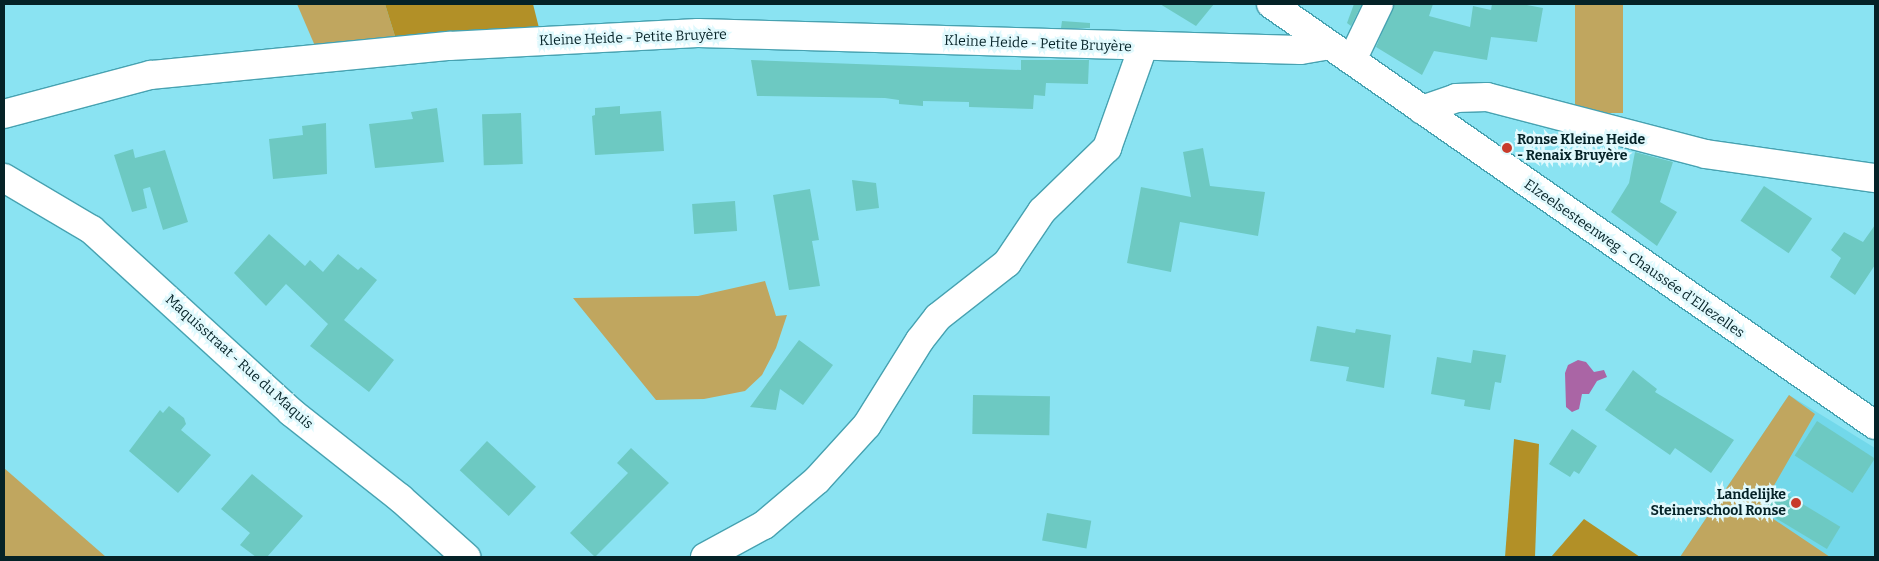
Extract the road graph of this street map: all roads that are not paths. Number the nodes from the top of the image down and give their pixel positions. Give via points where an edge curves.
1 (1271, 4) edge
2 (1378, 4) edge
3 (1329, 45) junction
4 (1143, 47) junction
5 (1352, 60) junction
6 (1422, 110) junction
7 (4, 114) edge
8 (4, 178) edge
9 (1875, 178) edge
10 (1875, 425) edge
11 (466, 557) edge
12 (705, 557) edge

1 - 3 street, Elzeelsesteenweg - Chaussée d'Ellezelles
2 - 5 street
3 - 4 street, Kleine Heide - Petite Bruyère via 1301,50
3 - 5 street, Elzeelsesteenweg - Chaussée d'Ellezelles
4 - 7 street, Kleine Heide - Petite Bruyère via 698,33 448,46 151,75
4 - 12 street via 1107,148 1042,211 1007,263 938,318 920,340 866,425 817,480 764,525
5 - 6 street, Elzeelsesteenweg - Chaussée d'Ellezelles
6 - 9 street via 1456,98 1487,97 1706,154
6 - 10 street, Elzeelsesteenweg - Chaussée d'Ellezelles
8 - 11 street, Maquisstraat - Rue du Maquis via 92,230 291,412 400,498

